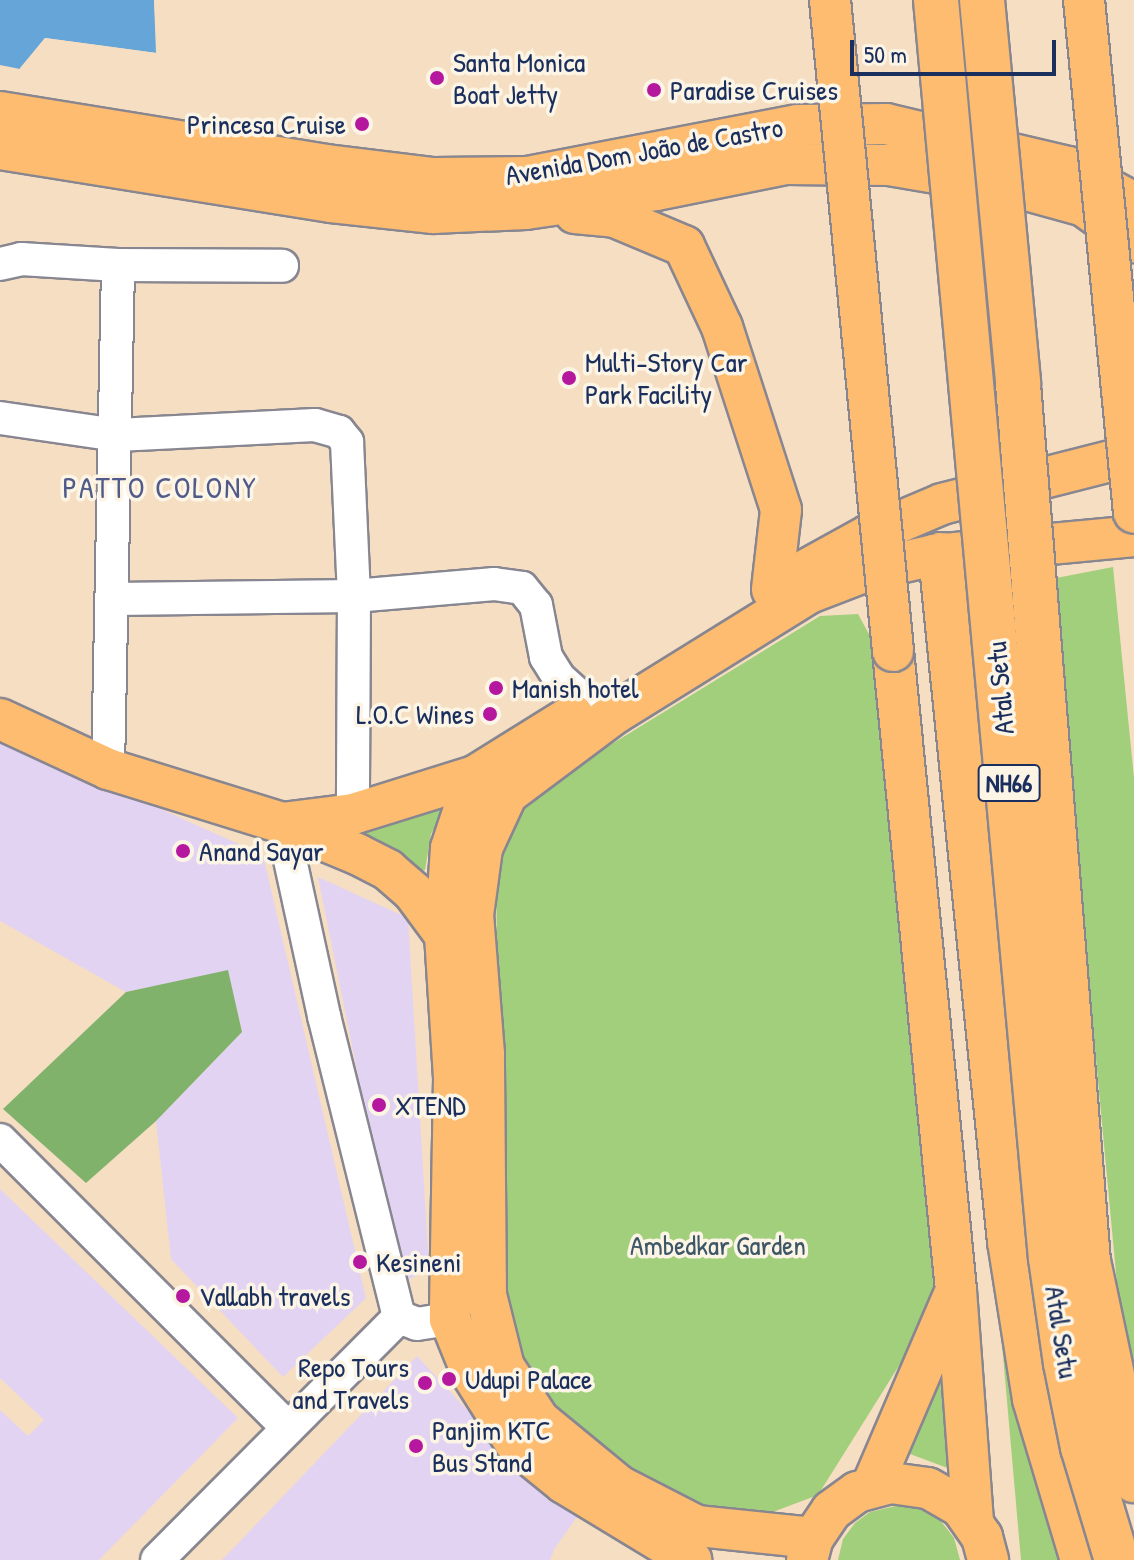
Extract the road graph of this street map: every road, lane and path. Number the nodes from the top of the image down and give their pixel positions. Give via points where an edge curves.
1 (830, 0) edge
2 (936, 0) edge
3 (982, 0) edge
4 (1084, 0) edge
5 (0, 112) edge
6 (0, 149) edge
7 (115, 151) junction
8 (1134, 203) edge
9 (526, 209) junction
10 (1134, 242) edge
11 (0, 264) edge
12 (118, 265) junction
13 (282, 266) dead end
14 (0, 418) edge
15 (117, 435) junction
16 (1134, 455) edge
17 (1134, 513) edge
18 (902, 521) junction
19 (1134, 536) edge
20 (926, 558) junction
21 (772, 589) junction
22 (354, 596) junction
23 (114, 599) junction
24 (589, 705) junction
25 (0, 719) edge
26 (108, 769) junction
27 (475, 776) junction
28 (353, 814) junction
29 (282, 823) junction
30 (445, 935) junction
31 (0, 1140) edge
32 (956, 1290) junction
33 (399, 1317) junction
34 (450, 1319) junction
35 (288, 1428) junction
36 (1134, 1480) edge
37 (872, 1486) junction
38 (973, 1522) junction
39 (810, 1549) edge
40 (157, 1560) edge
41 (691, 1560) edge
42 (988, 1560) edge
43 (1083, 1560) edge
44 (1117, 1560) edge

1 - 32 main road, bridge
2 - 44 highway, Atal Setu / NH66, bridge via 1051,1258 1083,1447
3 - 36 highway, Atal Setu / NH66, bridge via 1088,1261
4 - 17 main road, bridge
5 - 7 main road, Avenida Dom João de Castro
6 - 7 main road, Avenida Dom João de Castro
7 - 8 main road, Avenida Dom João de Castro via 433,178 528,177 798,125 886,124 1068,167
7 - 9 main road, Avenida Dom João de Castro via 331,202 418,211
9 - 10 main road, Avenida Dom João de Castro via 786,164 889,165 1012,186 1084,206
9 - 21 main road via 615,217 684,246 722,327 781,510
11 - 12 street via 21,259
12 - 13 street
12 - 15 street
14 - 15 street
15 - 22 street via 315,425 339,432 347,442
15 - 23 street
16 - 18 main road via 942,504
18 - 20 main road via 910,526 915,555
18 - 21 main road
19 - 20 main road
20 - 39 main road via 869,570 809,593 614,714 507,794 482,848 473,915 484,1054 486,1295 504,1367 539,1420 619,1486 697,1526
20 - 43 highway via 1019,1305 1035,1399
21 - 24 main road
22 - 23 street
22 - 24 street via 494,584 522,588 536,605 546,657 559,678
22 - 28 street
23 - 26 street
24 - 27 main road
25 - 26 main road
26 - 29 main road
27 - 28 main road
27 - 30 main road via 451,848
28 - 29 main road
29 - 30 main road via 388,870 414,893
29 - 33 street
30 - 34 main road via 454,1079
31 - 35 street
32 - 37 main road
32 - 38 main road
33 - 34 street via 417,1324
33 - 35 street
34 - 41 main road via 473,1376 516,1444 564,1483
35 - 40 street
37 - 38 main road via 928,1488 946,1495
37 - 39 main road via 843,1500 821,1523
38 - 42 main road

